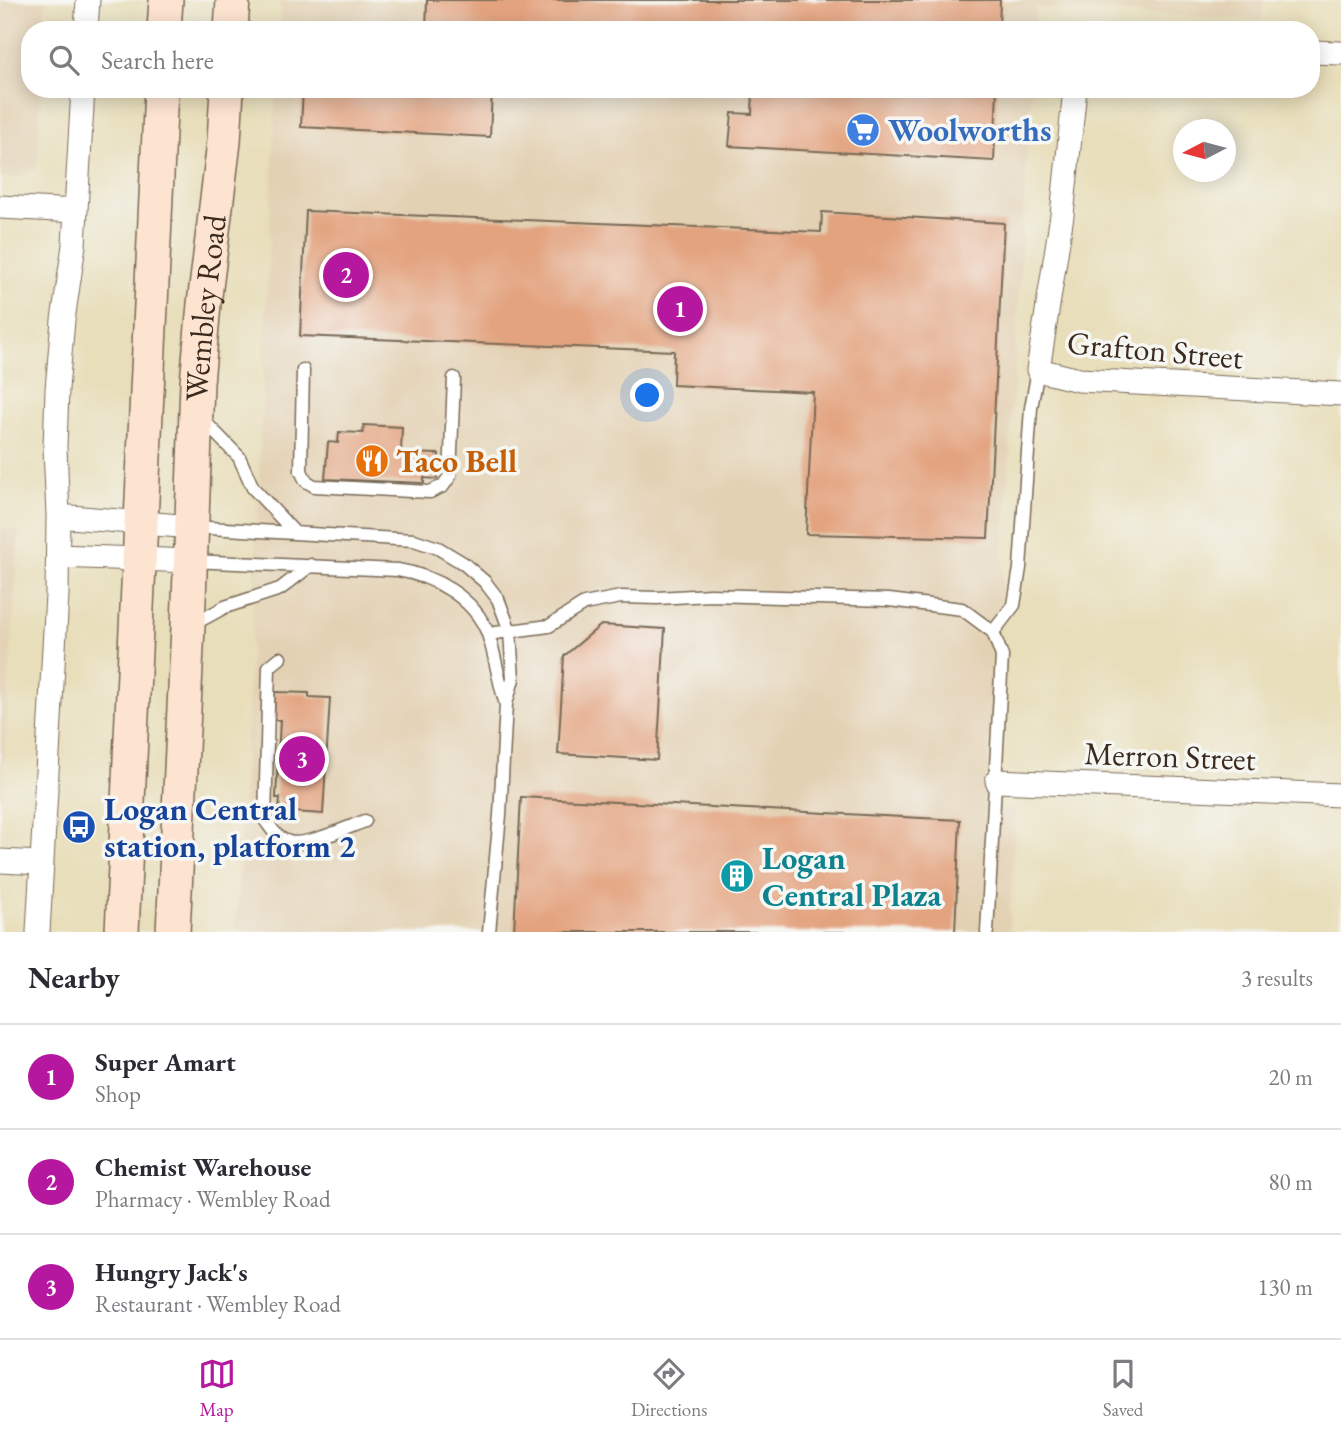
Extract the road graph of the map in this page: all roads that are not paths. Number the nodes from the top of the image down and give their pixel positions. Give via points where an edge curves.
1 (88, 0) edge
2 (166, 0) edge
3 (233, 0) edge
4 (87, 21) edge
5 (165, 21) edge
6 (232, 21) edge
7 (1320, 52) edge
8 (1341, 53) edge
9 (82, 98) edge
10 (161, 98) edge
11 (226, 98) edge
12 (1074, 98) edge
13 (0, 207) edge
14 (76, 211) junction
15 (303, 370) dead end
16 (1038, 370) junction
17 (454, 379) dead end
18 (1341, 394) edge
19 (197, 414) junction
20 (58, 516) junction
21 (140, 522) junction
22 (192, 527) junction
23 (295, 533) junction
24 (58, 556) junction
25 (139, 557) junction
26 (191, 561) junction
27 (311, 565) junction
28 (188, 627) junction
29 (510, 631) junction
30 (993, 632) junction
31 (488, 634) junction
32 (280, 658) dead end
33 (506, 704) junction
34 (997, 781) junction
35 (1341, 795) edge
36 (365, 821) dead end
37 (0, 861) edge
38 (42, 863) junction
39 (38, 932) edge
40 (122, 932) edge
41 (173, 932) edge
42 (489, 932) edge
43 (987, 932) edge

1 - 4 street
2 - 5 main road
3 - 6 main road
7 - 8 street
9 - 14 street
10 - 21 main road, Wembley Road
11 - 19 main road, Wembley Road
12 - 16 street, Grafton Street
13 - 14 street
14 - 20 street via 57,389
15 - 17 lane via 301,471 314,486 430,492 443,485 450,476
16 - 18 street, Grafton Street via 1079,380
16 - 30 lane via 1014,605
19 - 22 main road, Wembley Road
19 - 23 lane via 239,457 253,488
20 - 21 street
20 - 24 street
21 - 22 street
21 - 25 main road, Wembley Road
22 - 23 lane
22 - 26 main road, Wembley Road
23 - 29 lane via 390,537 438,548 485,582 498,599
24 - 25 street
24 - 38 street
25 - 26 street
25 - 40 main road, Wembley Road
26 - 27 lane
26 - 28 main road, Wembley Road
27 - 28 lane via 280,589 225,607
27 - 31 lane via 416,573 464,600
28 - 41 main road, Wembley Road
29 - 30 lane via 549,626 584,604 603,600 710,595 889,600 955,608
29 - 31 lane
29 - 33 lane via 513,678
30 - 34 lane via 1002,656
31 - 33 lane
32 - 36 lane via 269,667 265,820 276,836 291,843
33 - 42 lane
34 - 35 street, Merron Street
34 - 43 lane
37 - 38 street
38 - 39 street

